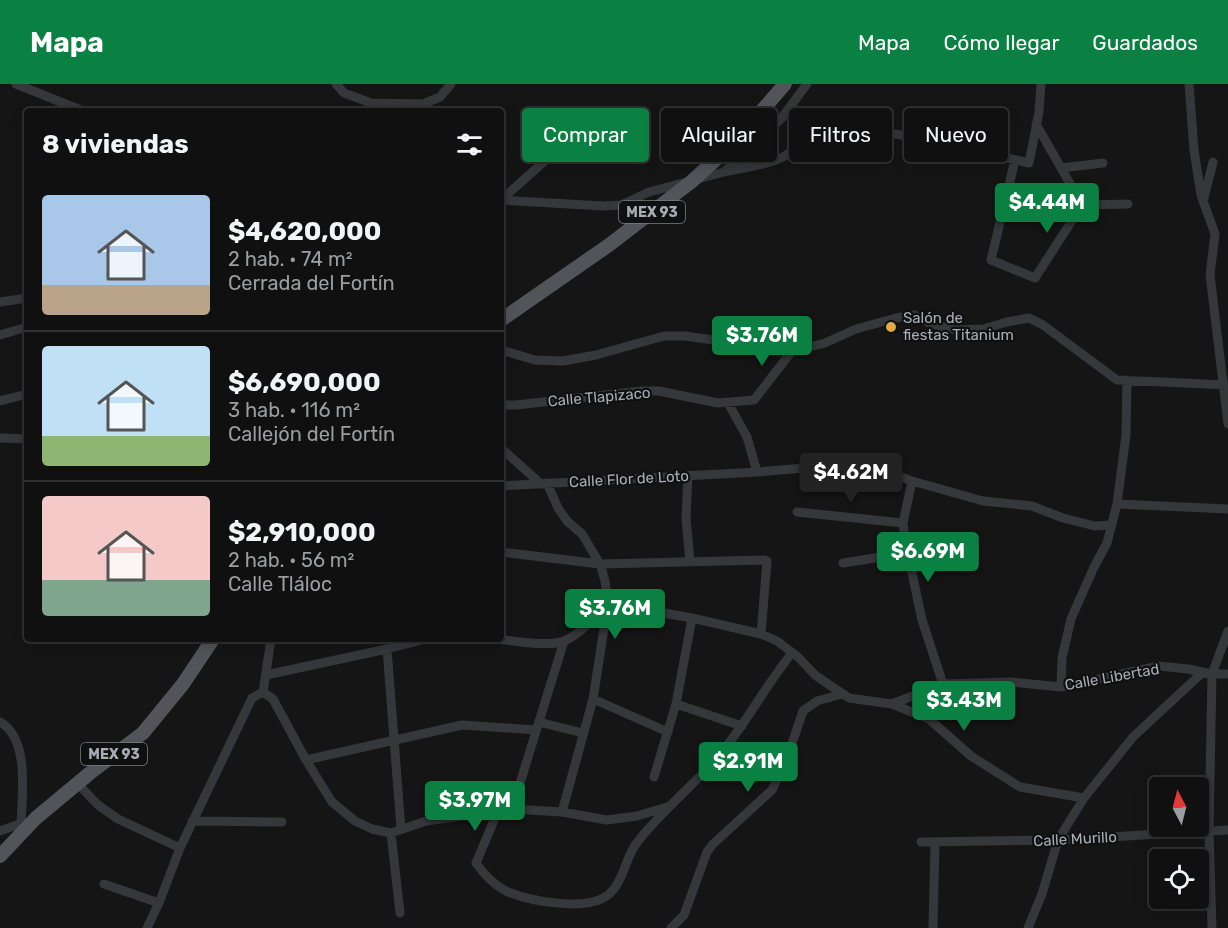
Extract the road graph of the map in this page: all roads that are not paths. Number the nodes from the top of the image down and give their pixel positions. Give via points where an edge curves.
1 (16, 84) edge
2 (452, 84) edge
3 (784, 84) edge
4 (807, 84) edge
5 (1041, 84) edge
6 (1189, 84) edge
7 (335, 85) edge
8 (371, 107) edge
9 (75, 108) edge
10 (1036, 124) junction
11 (1015, 160) junction
12 (544, 162) edge
13 (1212, 162) dead end
14 (1103, 163) dead end
15 (1061, 168) junction
16 (724, 172) junction
17 (691, 182) junction
18 (504, 197) edge
19 (1203, 199) junction
20 (504, 200) edge
21 (1128, 204) dead end
22 (1082, 205) junction
23 (1089, 217) dead end
24 (24, 298) edge
25 (0, 302) edge
26 (504, 318) edge
27 (24, 328) edge
28 (0, 335) edge
29 (504, 351) edge
30 (792, 351) junction
31 (1127, 380) junction
32 (1226, 385) edge
33 (24, 395) edge
34 (0, 401) edge
35 (728, 403) junction
36 (504, 405) edge
37 (1228, 424) edge
38 (0, 438) edge
39 (24, 439) edge
40 (504, 450) edge
41 (758, 472) junction
42 (688, 476) junction
43 (912, 481) junction
44 (544, 483) junction
45 (504, 486) edge
46 (1117, 504) junction
47 (1228, 509) edge
48 (796, 512) dead end
49 (903, 523) junction
50 (1111, 525) junction
51 (905, 540) junction
52 (504, 552) edge
53 (690, 562) junction
54 (843, 563) dead end
55 (600, 564) junction
56 (608, 603) junction
57 (692, 618) junction
58 (1228, 631) edge
59 (761, 634) junction
60 (504, 640) edge
61 (564, 641) junction
62 (211, 642) edge
63 (271, 642) edge
64 (414, 642) edge
65 (387, 649) junction
66 (792, 652) junction
67 (1207, 673) junction
68 (1228, 674) edge
69 (266, 675) junction
70 (943, 684) junction
71 (1061, 687) junction
72 (263, 692) junction
73 (842, 694) junction
74 (593, 699) junction
75 (676, 704) junction
76 (892, 704) junction
77 (0, 722) edge
78 (537, 726) junction
79 (742, 726) junction
80 (668, 732) junction
81 (583, 733) junction
82 (394, 740) junction
83 (306, 760) junction
84 (654, 777) dead end
85 (1208, 777) edge
86 (78, 784) junction
87 (1083, 798) junction
88 (669, 807) junction
89 (512, 809) junction
90 (498, 811) junction
91 (562, 812) junction
92 (36, 819) junction
93 (192, 821) junction
94 (282, 822) dead end
95 (21, 824) junction
96 (1228, 830) edge
97 (0, 831) edge
98 (396, 831) junction
99 (1209, 831) joint
100 (1149, 835) edge
101 (1058, 840) junction
102 (921, 842) dead end
103 (935, 842) junction
104 (180, 848) junction
105 (0, 856) edge
106 (104, 884) dead end
107 (159, 903) junction
108 (400, 914) dead end
109 (147, 928) edge
110 (671, 928) edge
111 (933, 928) edge
112 (1028, 928) edge
113 (1212, 928) edge

1 - 9 street
2 - 8 street via 440,97 423,104
3 - 17 main road, MEX 93 via 734,143
4 - 16 street via 781,119
5 - 10 street
6 - 19 street via 1194,150
7 - 8 street
10 - 11 street via 1029,163
10 - 15 street
11 - 16 street via 922,138 819,124 788,155
11 - 22 street via 991,260 1035,278
12 - 18 street
13 - 19 street
14 - 15 street
15 - 22 street
16 - 17 street
17 - 20 street via 649,192 621,205
17 - 26 main road, MEX 93
19 - 32 street via 1215,234 1210,275
21 - 22 street
22 - 23 street
24 - 25 street
27 - 28 street
29 - 30 street via 535,360 563,361 664,336 685,336
30 - 31 street via 866,326 914,315 956,330 983,329 1029,318 1117,380
30 - 35 street, Calle Tlapizaco via 754,400
31 - 32 street
31 - 46 street via 1126,435
32 - 37 street
33 - 34 street
35 - 36 street, Calle Tlapizaco via 641,391
35 - 41 street via 747,437
38 - 39 street
40 - 44 street
41 - 42 street, Calle Flor de Loto
41 - 43 street, Calle Flor de Loto via 842,465 885,471
42 - 44 street, Calle Flor de Loto
42 - 53 street
43 - 49 street
43 - 50 street, Calle Flor de Loto via 983,501 1032,506 1095,526
44 - 45 street, Calle Flor de Loto
44 - 55 street
46 - 47 street
46 - 50 street
48 - 49 street
49 - 51 street
50 - 71 street via 1107,543 1071,619 1062,658
51 - 54 street via 893,555
51 - 70 street via 922,620
52 - 55 street
53 - 55 street
53 - 59 street via 767,561
55 - 56 street
56 - 57 street
56 - 61 street
56 - 74 street
57 - 59 street
57 - 75 street
58 - 67 street
59 - 66 street
60 - 61 street
61 - 78 street
62 - 86 main road, MEX 93 via 143,733
63 - 69 street
64 - 65 street
65 - 69 street
65 - 82 street
66 - 73 street
66 - 79 street
67 - 68 street, Calle Libertad
67 - 71 street, Calle Libertad via 1159,666
67 - 85 street
67 - 87 street via 1133,737
69 - 72 street
70 - 71 street, Calle Libertad via 1011,682
70 - 76 street, Calle Libertad
72 - 83 street via 273,699
72 - 93 street via 252,698
73 - 76 street
73 - 110 street via 817,701 803,711 772,790 707,852 684,915
74 - 80 street
74 - 81 street
75 - 79 street
75 - 80 street
76 - 87 street via 929,719 971,756 1020,787
77 - 95 street via 19,749 23,770
78 - 81 street
78 - 82 street via 462,724
78 - 89 street
79 - 88 street
80 - 84 street
81 - 91 street
82 - 83 street
82 - 98 street
83 - 98 street via 332,802 355,821 372,829
86 - 92 main road, MEX 93
86 - 104 street via 118,819
87 - 101 street
88 - 90 street via 635,845 614,889 598,902 571,904 534,900 504,890 483,872 476,863
88 - 91 street via 607,820
89 - 90 street
89 - 91 street
90 - 98 street via 426,821
92 - 95 street
92 - 105 main road, MEX 93
93 - 94 street
93 - 104 street
95 - 97 street
96 - 99 street, Calle Murillo
98 - 108 street
99 - 113 street
100 - 101 street, Calle Murillo
101 - 103 street, Calle Murillo
101 - 112 street
102 - 103 street, Calle Murillo
103 - 111 street
104 - 107 street
106 - 107 street
107 - 109 street

